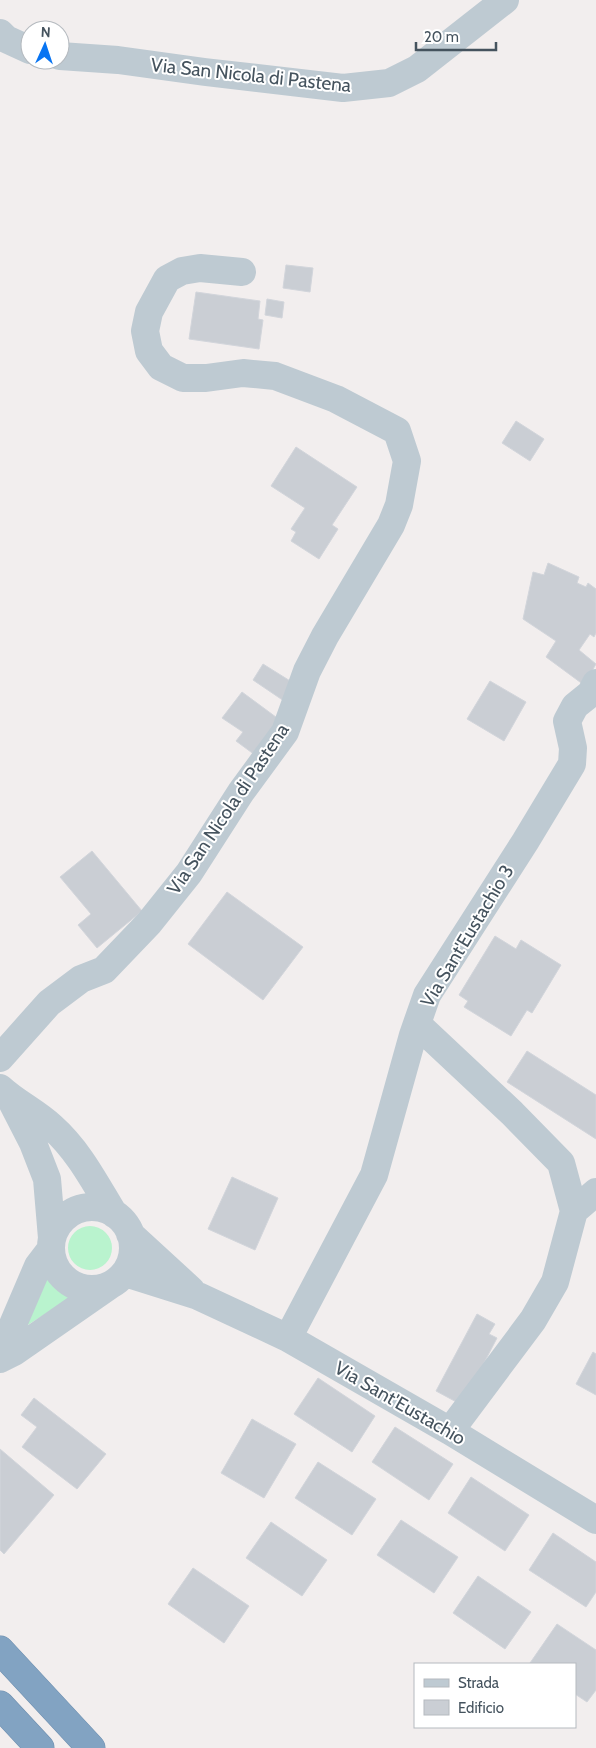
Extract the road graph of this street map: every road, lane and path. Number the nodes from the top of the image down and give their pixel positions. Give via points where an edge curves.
1 (505, 0) edge
2 (0, 33) edge
3 (20, 45) edge
4 (70, 57) edge
5 (242, 272) dead end
6 (596, 683) edge
7 (417, 1024) junction
8 (0, 1058) edge
9 (4, 1092) edge
10 (596, 1192) edge
11 (574, 1211) junction
12 (122, 1224) junction
13 (52, 1243) junction
14 (121, 1276) junction
15 (198, 1296) junction
16 (288, 1338) junction
17 (0, 1346) edge
18 (0, 1359) edge
19 (450, 1431) junction
20 (596, 1520) edge
21 (0, 1650) edge
22 (0, 1705) edge
23 (40, 1748) edge
24 (91, 1748) edge

1 - 4 street, Via San Nicola di Pastena via 417,69 389,83 343,88
2 - 3 street
5 - 8 street, Via San Nicola di Pastena via 200,268 182,271 166,279 149,312 145,330 149,351 161,367 183,378 243,373 275,376 336,399 396,431 407,461 399,505 391,525 320,645 285,732 188,873 149,923 104,970 81,979 49,1003
6 - 7 street, Via Sant'Eustachio 3 via 591,693 575,706 567,721 573,748 572,764 427,995
7 - 11 street via 561,1163
7 - 16 street, Via Sant'Eustachio 3 via 374,1175
9 - 12 street via 35,1112 75,1150
9 - 13 street via 33,1143 47,1179
10 - 11 street
11 - 19 street via 555,1282 533,1320
12 - 13 street via 104,1209 82,1208 60,1223
12 - 14 street via 133,1252
12 - 15 street, Via Sant'Eustachio
13 - 14 street via 53,1262 60,1273 75,1285 94,1289 106,1286
13 - 17 street
14 - 15 street, Via Sant'Eustachio
14 - 18 street
15 - 16 street, Via Sant'Eustachio
16 - 19 street, Via Sant'Eustachio
19 - 20 street, Via Sant'Eustachio
21 - 24 highway
22 - 23 highway

